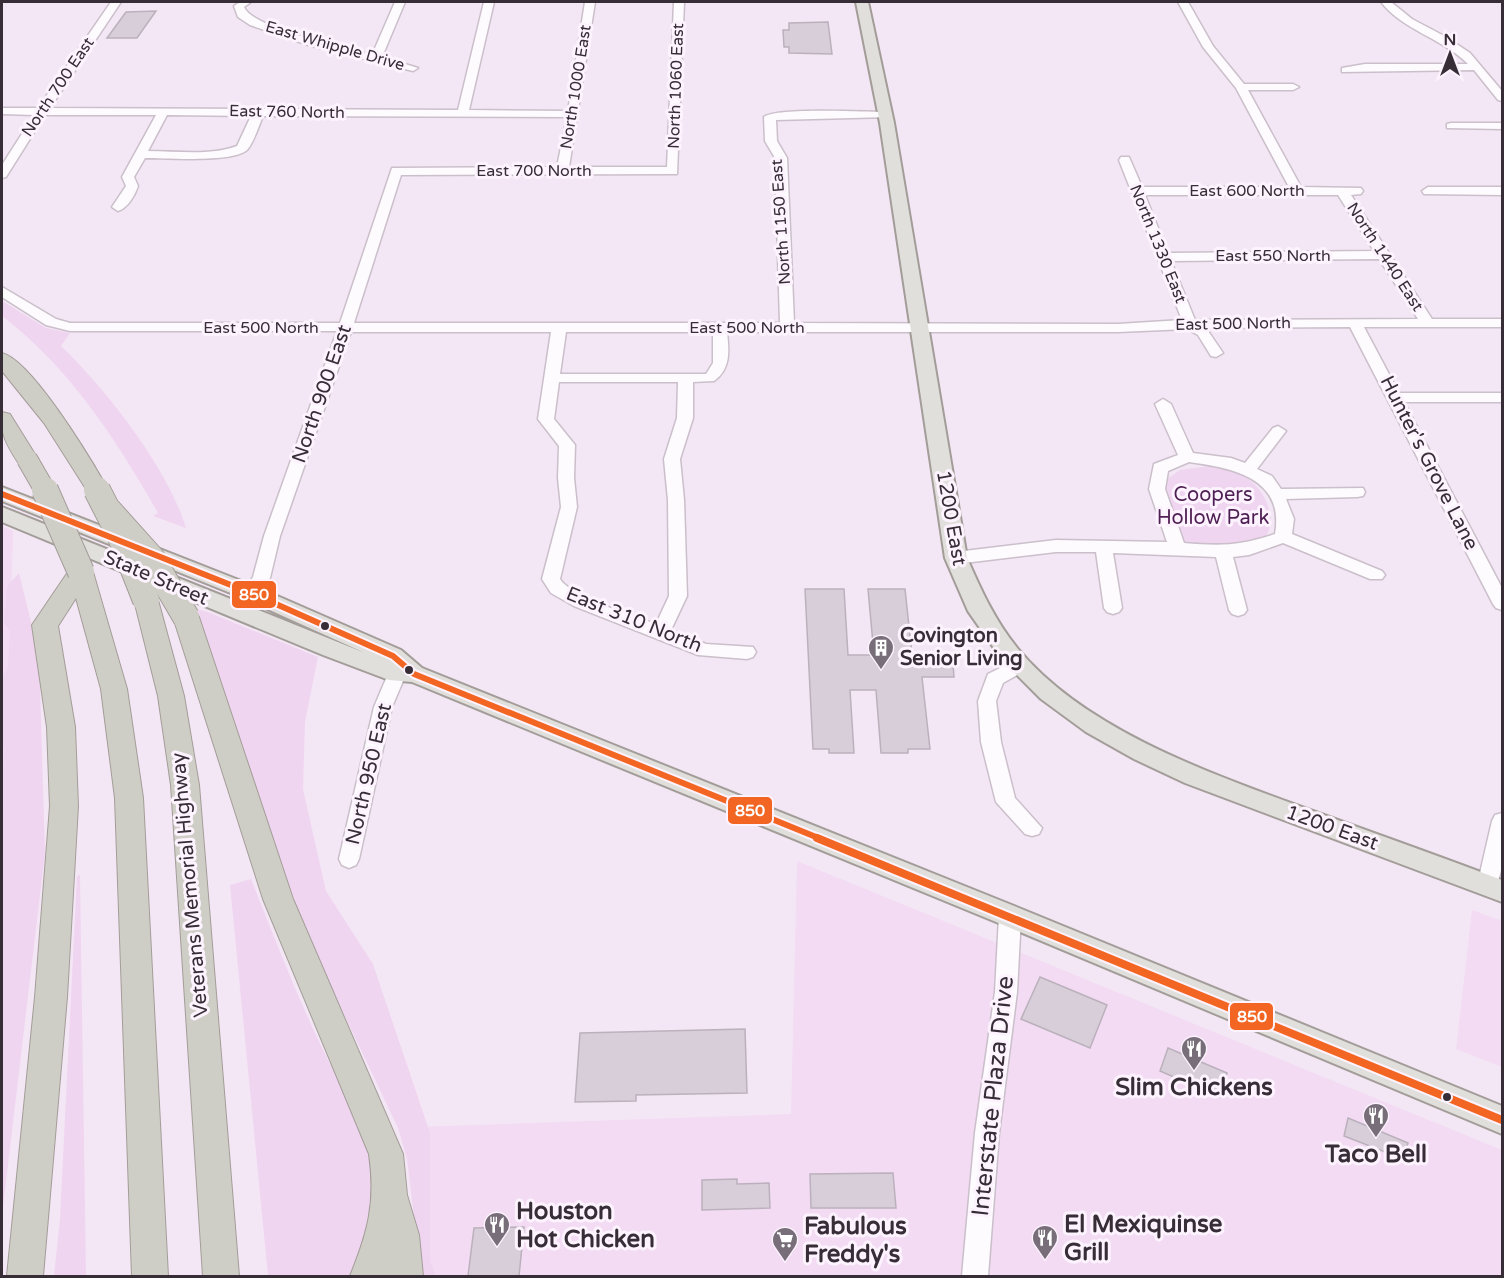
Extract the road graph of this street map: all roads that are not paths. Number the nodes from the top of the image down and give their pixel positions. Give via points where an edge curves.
1 (116, 2) edge
2 (246, 2) edge
3 (400, 2) edge
4 (489, 2) edge
5 (590, 2) edge
6 (679, 2) edge
7 (862, 2) edge
8 (1183, 2) edge
9 (1386, 2) edge
10 (376, 57) junction
11 (1476, 67) junction
12 (413, 68) dead end
13 (1346, 70) dead end
14 (1241, 87) junction
15 (1293, 87) dead end
16 (1503, 98) edge
17 (2, 111) edge
18 (42, 111) junction
19 (164, 111) junction
20 (259, 112) junction
21 (463, 113) junction
22 (573, 114) junction
23 (886, 115) junction
24 (1451, 126) dead end
25 (1503, 126) edge
26 (140, 154) junction
27 (1125, 160) dead end
28 (396, 171) joint
29 (562, 171) junction
30 (672, 171) joint
31 (2, 174) edge
32 (1137, 191) junction
33 (1297, 191) junction
34 (1342, 191) junction
35 (1357, 191) dead end
36 (1428, 191) dead end
37 (1503, 191) edge
38 (118, 207) dead end
39 (1383, 255) junction
40 (1164, 257) junction
41 (2, 291) edge
42 (1355, 322) junction
43 (1427, 322) junction
44 (1503, 323) edge
45 (1191, 325) junction
46 (345, 328) junction
47 (559, 328) junction
48 (787, 328) junction
49 (919, 328) junction
50 (720, 329) junction
51 (1216, 353) dead end
52 (2, 359) edge
53 (552, 378) junction
54 (686, 378) junction
55 (1503, 397) edge
56 (1395, 398) junction
57 (1162, 404) dead end
58 (2, 419) edge
59 (1278, 431) dead end
60 (1187, 457) junction
61 (1248, 470) junction
62 (1357, 492) dead end
63 (2, 494) edge
64 (1276, 494) junction
65 (108, 510) junction
66 (2, 514) edge
67 (1283, 537) junction
68 (1103, 546) junction
69 (1177, 548) junction
70 (1223, 552) junction
71 (956, 558) junction
72 (81, 572) junction
73 (1376, 575) dead end
74 (1496, 579) edge
75 (249, 592) junction
76 (1503, 604) edge
77 (1113, 608) dead end
78 (1238, 610) dead end
79 (237, 612) junction
80 (662, 633) junction
81 (747, 652) dead end
82 (1020, 665) junction
83 (401, 668) junction
84 (1503, 821) edge
85 (1032, 828) dead end
86 (349, 859) dead end
87 (1495, 888) edge
88 (1010, 916) junction
89 (1503, 1120) edge
90 (391, 1197) junction
91 (26, 1276) edge
92 (150, 1276) edge
93 (221, 1276) edge
94 (368, 1276) edge
95 (405, 1276) edge
96 (975, 1276) edge

1 - 18 street, North 700 East
2 - 10 street, East Whipple Drive via 239,6 242,15 254,23 312,43
3 - 10 street
4 - 21 street
5 - 22 street, North 1000 East
6 - 30 street, North 1060 East
7 - 23 main road, 1200 East
8 - 14 street via 1208,47
9 - 11 street via 1396,14 1450,43
10 - 12 street, East Whipple Drive
11 - 13 street
11 - 16 street
14 - 15 street
14 - 33 street
17 - 18 street, East 760 North
18 - 19 street, East 760 North
18 - 31 street, North 700 East
19 - 20 street, East 760 North
19 - 26 street
20 - 21 street, East 760 North
20 - 26 street via 237,151
21 - 22 street, East 760 North
22 - 29 street, North 1000 East
23 - 48 street, North 1150 East via 770,117 771,141 781,158
23 - 49 main road, 1200 East
24 - 25 street
26 - 38 street via 129,177 129,194
27 - 32 street, North 1330 East
28 - 29 street, East 700 North
28 - 46 street, North 900 East
29 - 30 street, East 700 North
32 - 33 street, East 600 North
32 - 40 street, North 1330 East
33 - 34 street, East 600 North
34 - 35 street, East 600 North
34 - 39 street, North 1440 East
36 - 37 street
39 - 40 street, East 550 North
39 - 43 street, North 1440 East
40 - 45 street, North 1330 East
41 - 46 street, East 500 North via 61,326
42 - 43 street, East 500 North
42 - 45 street, East 500 North
42 - 56 street, Hunter's Grove Lane
43 - 44 street, East 500 North
45 - 49 street, East 500 North
45 - 51 street, North 1330 East via 1203,332
46 - 47 street, East 500 North
46 - 75 street, North 900 East via 261,578
47 - 50 street, East 500 North
47 - 53 street
48 - 49 street, East 500 North
48 - 50 street, East 500 North
49 - 71 main road, 1200 East
50 - 54 street via 721,367 709,378
52 - 65 highway, Veterans Memorial Highway, bridge via 71,443
53 - 54 street
53 - 80 street, East 310 North via 546,419 567,445 569,507 551,579 557,589 580,602
54 - 80 street via 685,418 672,459 678,596
55 - 56 street
56 - 74 street, Hunter's Grove Lane
57 - 60 street
58 - 72 highway, bridge via 47,493
59 - 61 street
60 - 61 street via 1231,463
60 - 69 street via 1160,468 1157,489
61 - 64 street via 1266,480
62 - 64 street
63 - 75 main road, State Street
64 - 67 street via 1286,519
65 - 90 highway, bridge via 152,559 186,617 278,899 386,1154
65 - 93 highway, Veterans Memorial Highway, bridge via 146,600 171,696 185,784
66 - 79 main road, State Street
67 - 70 street via 1249,549
67 - 73 street
68 - 69 street
68 - 71 street via 1056,546
68 - 77 street
69 - 70 street
70 - 78 street
71 - 82 main road, 1200 East via 971,599 987,626
72 - 91 highway via 45,625 61,727 64,806
72 - 92 highway via 114,689 129,798
74 - 76 street, Hunter's Grove Lane
75 - 79 street, North 900 East
75 - 83 main road, State Street
79 - 83 main road, State Street
80 - 81 street, East 310 North via 705,650
82 - 85 street via 995,680 987,701 991,742 1006,802
82 - 87 main road, 1200 East via 1092,725 1157,761
83 - 86 street, North 950 East via 383,707
83 - 88 main road, State Street
84 - 87 street
88 - 89 main road, State Street
88 - 96 street, Interstate Plaza Drive via 1006,992 987,1133
90 - 94 highway via 387,1229
90 - 95 highway via 401,1235

